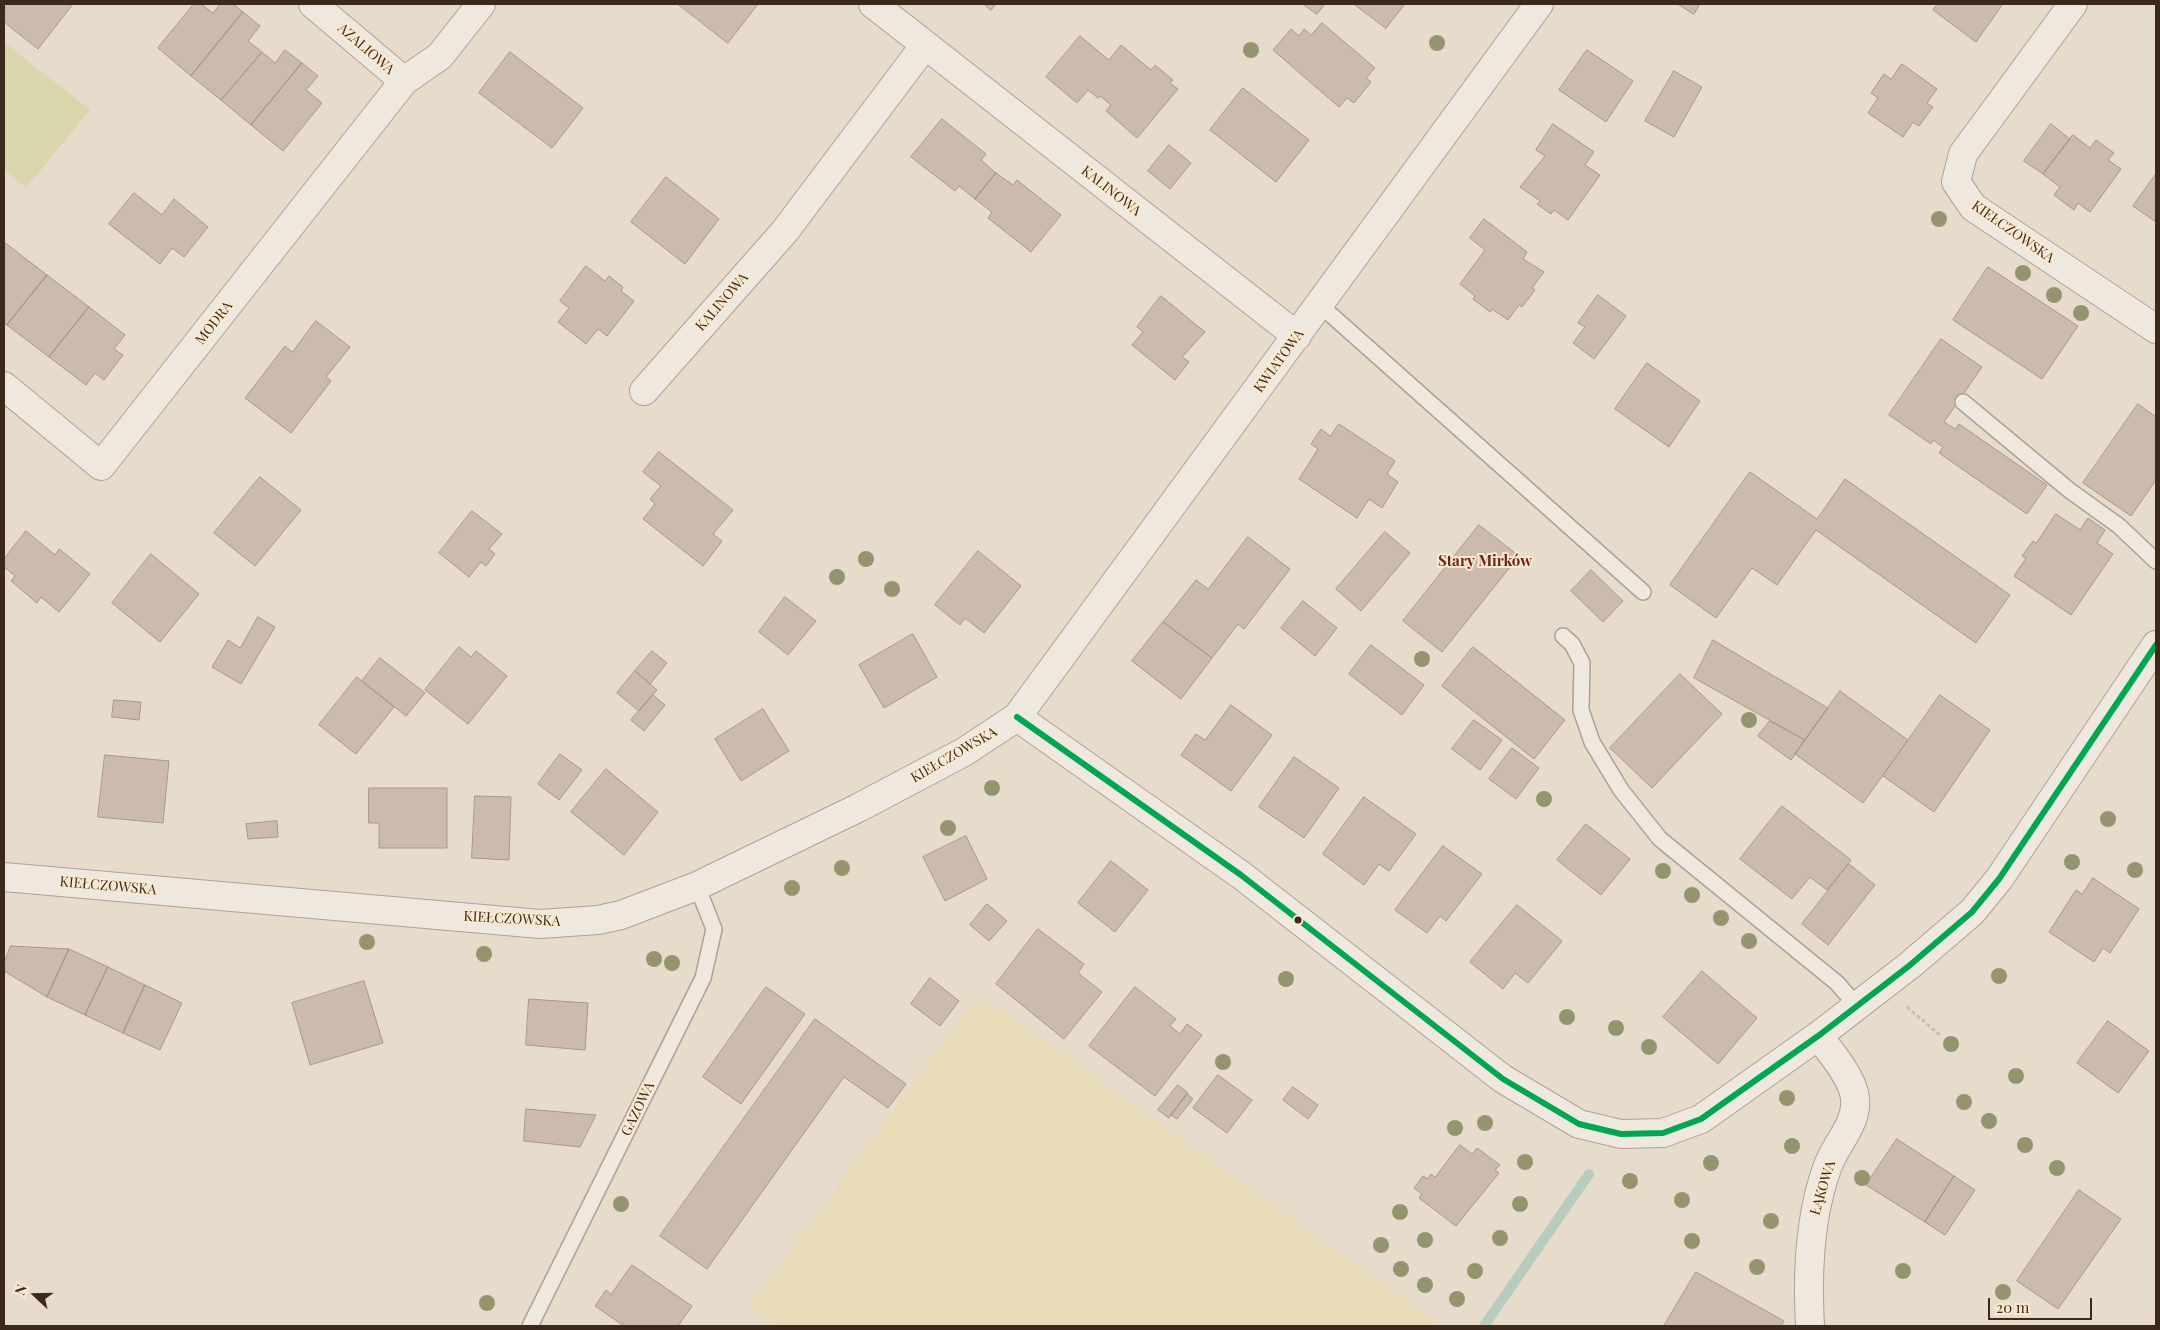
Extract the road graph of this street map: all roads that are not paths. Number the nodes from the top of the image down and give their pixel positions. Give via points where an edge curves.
1 (313, 4) edge
2 (481, 4) edge
3 (873, 4) edge
4 (1539, 4) edge
5 (2073, 4) edge
6 (925, 45) junction
7 (404, 81) junction
8 (1320, 305) junction
9 (2156, 329) edge
10 (1296, 336) junction
11 (4, 386) edge
12 (644, 391) dead end
13 (1963, 402) dead end
14 (2156, 561) edge
15 (1643, 592) dead end
16 (1563, 636) dead end
17 (2156, 645) edge
18 (1017, 717) junction
19 (4, 877) edge
20 (696, 886) junction
21 (1857, 1006) junction
22 (1818, 1036) junction
23 (530, 1326) edge
24 (1810, 1326) edge

1 - 7 street, AZALIOWA
2 - 7 street, AZALIOWA via 440,56
3 - 6 street, KALINOWA
4 - 8 street, KWIATOWA
5 - 9 street, KIEŁCZOWSKA via 1963,154 1956,182 1973,207
6 - 10 street, KALINOWA
6 - 12 street, KALINOWA via 785,231
7 - 11 street, MODRA via 101,466
8 - 10 street, KWIATOWA
8 - 15 lane
10 - 18 street, KWIATOWA
13 - 14 lane via 2119,526
16 - 21 lane via 1572,644 1582,663 1581,710 1592,742 1621,790 1643,818 1660,838 1837,983
17 - 21 street via 1999,879 1972,912
18 - 20 street, KIEŁCZOWSKA via 946,761 858,808
18 - 22 street via 1241,875 1503,1078 1579,1124 1621,1134 1663,1133 1682,1128 1701,1119
19 - 20 street, KIEŁCZOWSKA via 540,924 621,916
20 - 23 lane, GAZOWA via 714,929 703,978
21 - 22 street
22 - 24 street, ŁĄKOWA via 1846,1076 1855,1096 1855,1114 1827,1167 1812,1224 1807,1284

